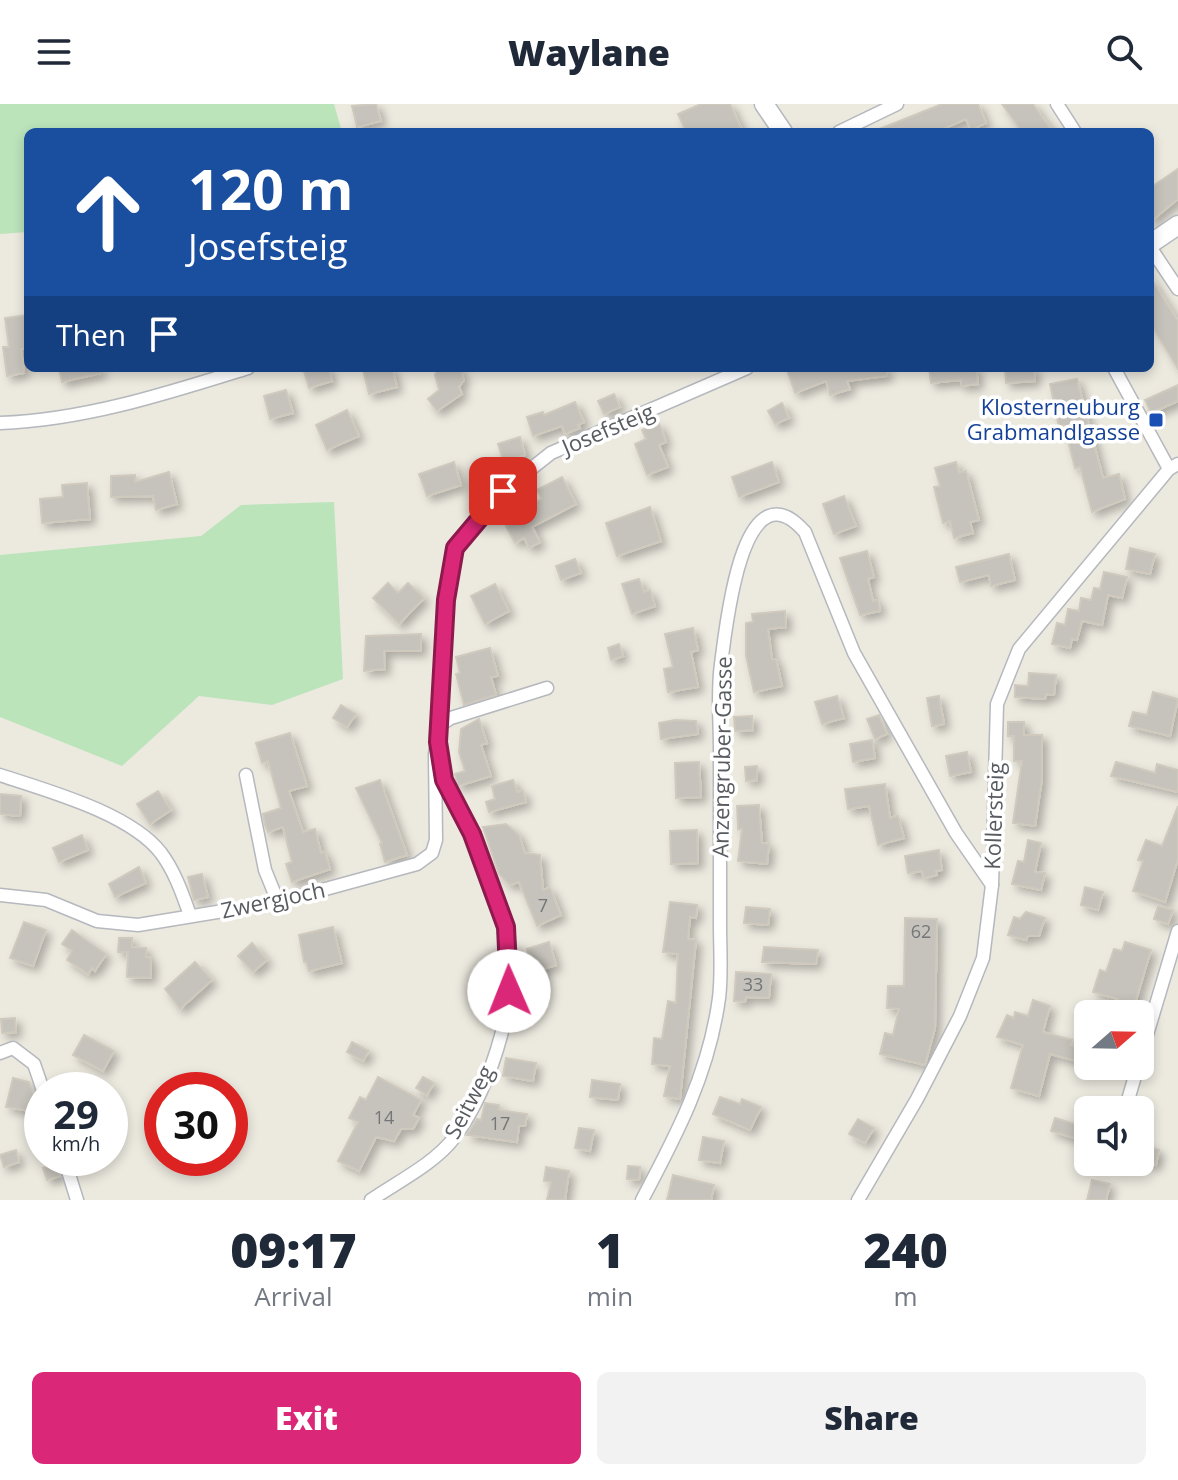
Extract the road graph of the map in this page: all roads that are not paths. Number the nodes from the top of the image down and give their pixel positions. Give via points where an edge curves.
1 (764, 104) edge
2 (897, 104) edge
3 (1057, 104) edge
4 (780, 128) edge
5 (847, 128) edge
6 (1072, 128) edge
7 (1178, 225) edge
8 (1154, 242) edge
9 (1154, 251) edge
10 (1178, 289) edge
11 (235, 372) edge
12 (738, 372) edge
13 (1116, 372) edge
14 (0, 423) edge
15 (1174, 466) edge
16 (547, 688) dead end
17 (440, 725) junction
18 (438, 742) junction
19 (0, 775) edge
20 (246, 775) dead end
21 (992, 885) junction
22 (0, 895) edge
23 (278, 902) junction
24 (190, 915) junction
25 (1178, 931) edge
26 (1176, 947) edge
27 (1154, 1015) edge
28 (0, 1053) edge
29 (37, 1072) edge
30 (70, 1176) edge
31 (77, 1200) edge
32 (371, 1200) edge
33 (642, 1200) edge
34 (858, 1200) edge

1 - 4 street
2 - 5 street
3 - 6 street
7 - 8 street
9 - 10 street
11 - 14 street via 143,401
12 - 17 street, Josefsteig via 551,453 503,491 455,548 446,600
13 - 15 street
15 - 21 street, Kollersteig via 1019,649 1005,678 997,704
16 - 17 street
17 - 18 street, Josefsteig
18 - 23 street, Zwergjoch via 432,853 407,868
18 - 32 street, Seitweg via 444,780 472,834 506,927 509,991 486,1081 454,1138
19 - 24 street via 138,831 179,883
20 - 23 street via 265,870
21 - 33 street, Anzengruber-Gasse via 956,833 854,653 805,532 792,516 764,516 752,528 739,567 720,667 720,994 710,1053 689,1111
21 - 34 street, Kollersteig via 983,958 960,1016
22 - 24 street, Zwergjoch via 46,900 97,921 138,925
23 - 24 street, Zwergjoch
25 - 26 street
26 - 27 street
28 - 29 street via 13,1048
30 - 31 street

